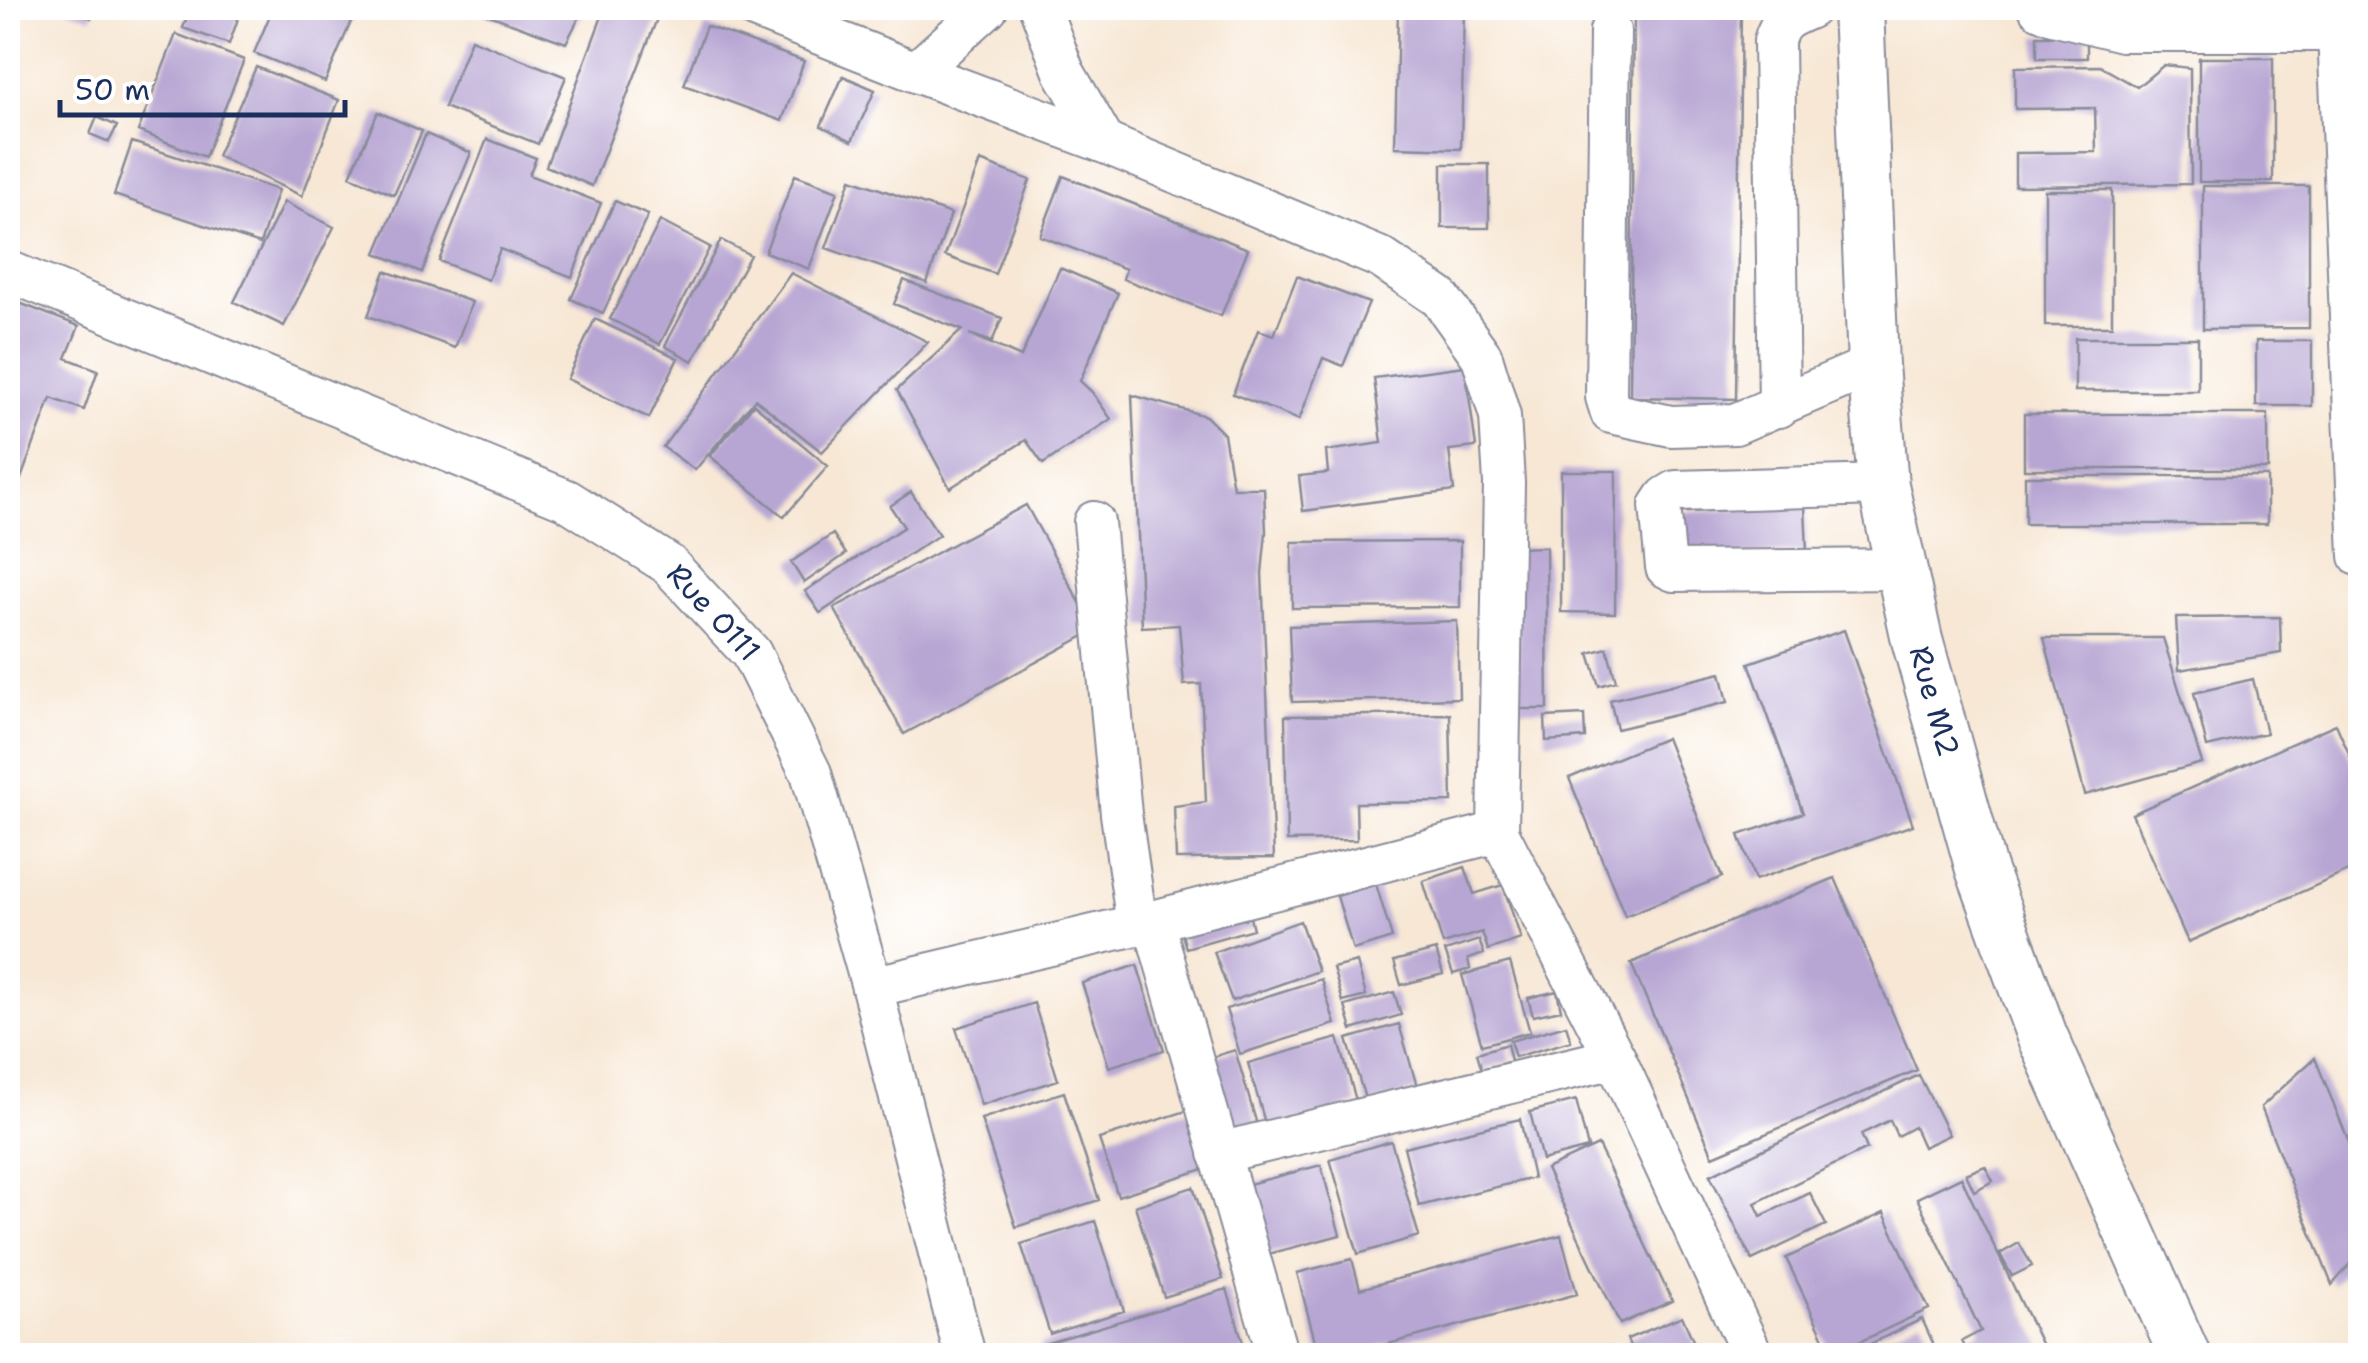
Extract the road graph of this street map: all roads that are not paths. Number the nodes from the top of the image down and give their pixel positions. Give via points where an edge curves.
1 (754, 8) edge
2 (986, 8) edge
3 (1040, 8) edge
4 (1810, 8) edge
5 (1858, 8) edge
6 (2039, 8) edge
7 (2337, 20) edge
8 (1610, 31) dead end
9 (916, 72) junction
10 (1105, 143) junction
11 (8, 272) edge
12 (1872, 365) junction
13 (1780, 407) junction
14 (1882, 485) junction
15 (1094, 522) dead end
16 (2360, 556) edge
17 (1902, 569) junction
18 (1498, 832) junction
19 (1145, 923) junction
20 (872, 987) junction
21 (1614, 1058) junction
22 (1219, 1153) junction
23 (965, 1356) edge
24 (1278, 1356) edge
25 (1753, 1356) edge
26 (2185, 1356) edge

1 - 9 street
2 - 9 street
3 - 10 street via 1064,72
4 - 13 street via 1787,18 1774,42
5 - 12 main road, Rue M2
6 - 7 street via 2122,32
7 - 16 street
8 - 13 street via 1611,413 1670,426 1735,424
9 - 10 street
10 - 18 street via 1381,258 1440,298 1482,357 1500,416 1504,483
11 - 20 street, Rue O111 via 567,500 668,564 751,653 810,773
12 - 13 street
12 - 14 main road, Rue M2
14 - 17 main road, Rue M2
14 - 17 street via 1676,492 1660,506 1666,567
15 - 19 street via 1121,814
17 - 26 main road, Rue M2 via 1981,869 2042,1036
18 - 19 street
18 - 21 street
19 - 20 street
19 - 22 street
20 - 23 street, Rue O111
21 - 22 street
21 - 25 street
22 - 24 street

